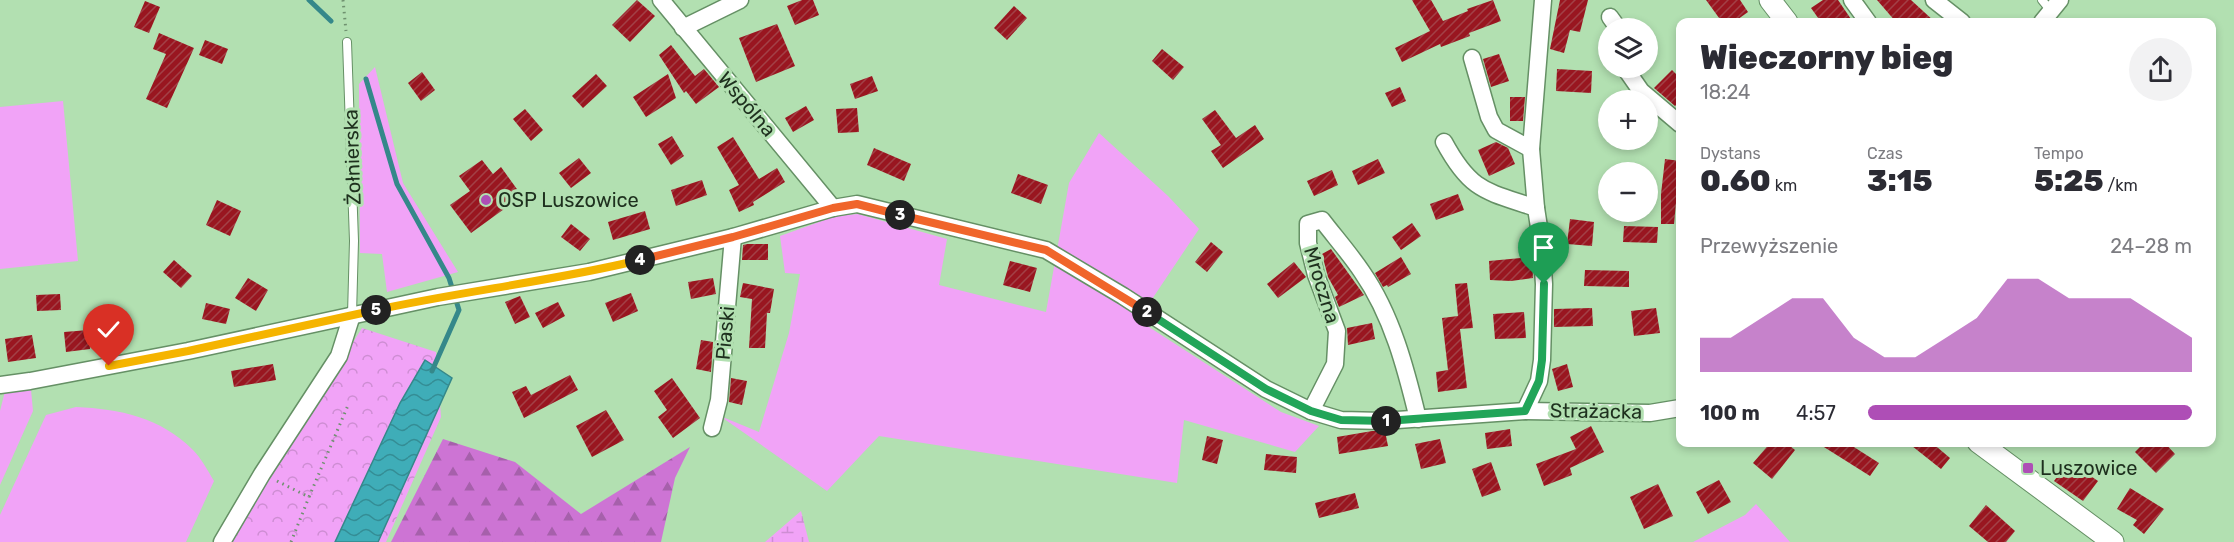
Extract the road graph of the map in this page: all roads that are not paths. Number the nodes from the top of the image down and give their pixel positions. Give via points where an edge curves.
1 (740, 0) edge
2 (1543, 0) edge
3 (1770, 0) edge
4 (1852, 0) edge
5 (1934, 0) edge
6 (666, 4) edge
7 (1784, 18) edge
8 (1865, 18) edge
9 (1957, 18) edge
10 (683, 28) junction
11 (347, 42) road end
12 (1472, 58) dead end
13 (1632, 78) edge
14 (1676, 121) edge
15 (1444, 142) dead end
16 (1531, 149) junction
17 (833, 208) junction
18 (1536, 208) junction
19 (733, 237) junction
20 (352, 315) junction
21 (0, 384) edge
22 (1676, 409) edge
23 (1311, 411) junction
24 (1525, 411) junction
25 (1418, 419) junction
26 (712, 428) dead end
27 (1985, 447) edge
28 (222, 542) edge
29 (2113, 542) edge

1 - 10 street
2 - 16 street
3 - 7 street
4 - 8 street
5 - 9 street
6 - 10 street, Wspólna
10 - 17 street, Wspólna
11 - 20 lane, Żołnierska via 354,241
12 - 16 street via 1496,130
13 - 14 street via 1641,91
15 - 18 street via 1457,166 1485,191
16 - 18 street
17 - 19 street, Strażacka
17 - 23 street, Strażacka via 857,204 1046,250 1266,389
18 - 24 street via 1544,284 1542,360 1539,381
19 - 20 street, Strażacka via 589,272
19 - 26 street, Piaski via 719,400
20 - 21 street, Strażacka via 188,351
20 - 28 street via 339,356
22 - 24 street, Strażacka via 1650,413
23 - 25 street, Strażacka via 1341,420
23 - 25 street, Mroczna via 1335,364 1337,331 1308,243 1308,224 1322,220 1363,273 1385,313 1410,382
24 - 25 street, Strażacka
27 - 29 street

